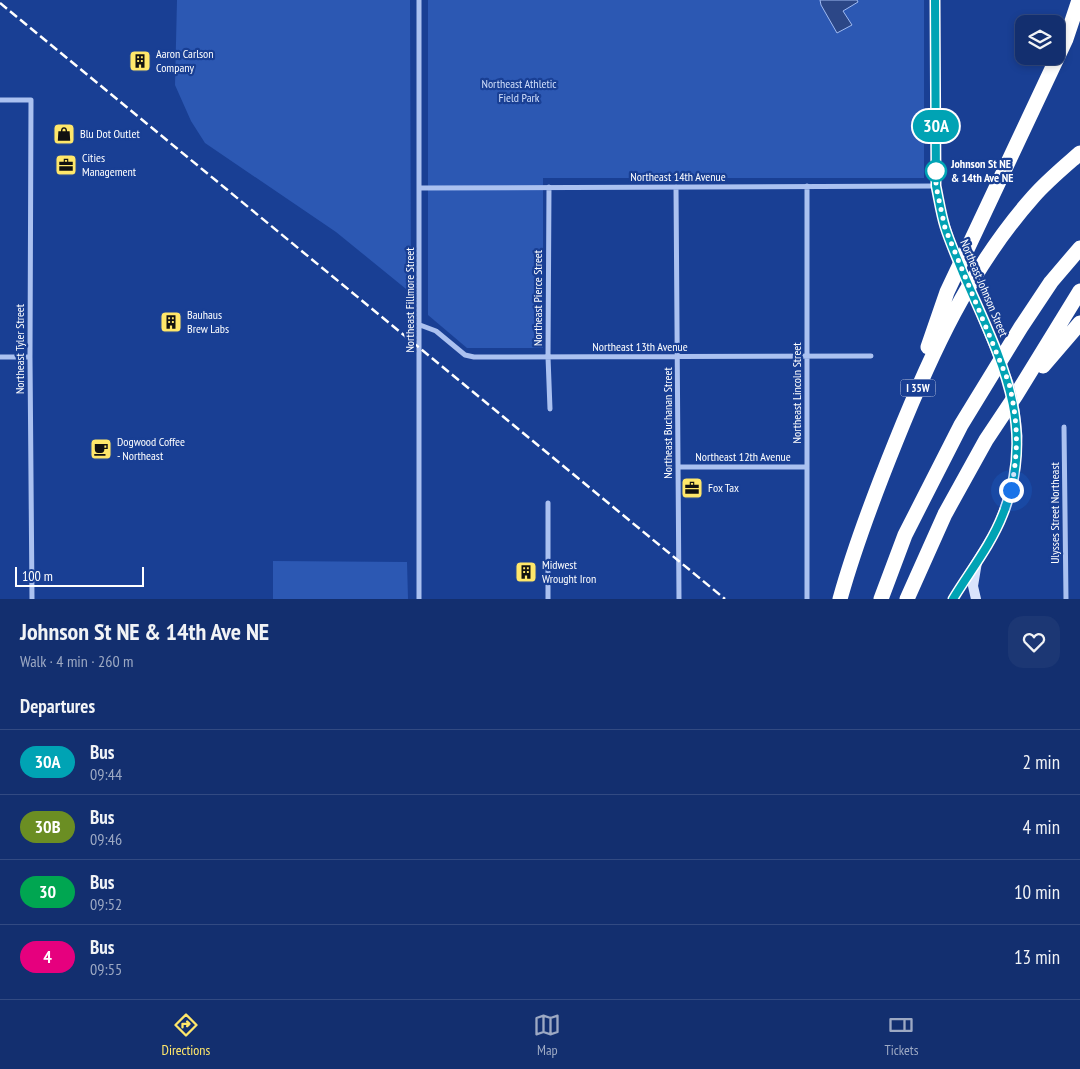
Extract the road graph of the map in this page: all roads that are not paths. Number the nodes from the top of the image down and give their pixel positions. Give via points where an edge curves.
1 (419, 0) edge
2 (935, 0) edge
3 (1079, 0) edge
4 (0, 100) edge
5 (1080, 153) edge
6 (807, 186) junction
7 (936, 186) junction
8 (549, 187) junction
9 (419, 188) junction
10 (676, 188) junction
11 (1077, 251) edge
12 (1080, 290) edge
13 (1080, 322) edge
14 (420, 325) junction
15 (678, 356) junction
16 (806, 356) junction
17 (871, 356) dead end
18 (0, 357) edge
19 (30, 357) junction
20 (548, 357) junction
21 (1016, 395) junction
22 (550, 409) dead end
23 (903, 424) junction
24 (1064, 427) dead end
25 (679, 467) junction
26 (807, 467) junction
27 (548, 503) dead end
28 (976, 562) junction
29 (32, 599) edge
30 (419, 599) edge
31 (548, 599) edge
32 (679, 599) edge
33 (807, 599) edge
34 (840, 599) edge
35 (881, 599) edge
36 (907, 599) edge
37 (953, 599) edge
38 (976, 599) edge
39 (1066, 599) edge

1 - 9 street, Northeast Fillmore Street
2 - 7 street, Northeast Johnson Street
3 - 23 highway via 1062,48 947,292
4 - 19 street, Northeast Tyler Street via 31,100
5 - 23 highway, I 35W via 1034,195 974,277 943,333
6 - 7 street, Northeast 14th Avenue
6 - 10 street, Northeast 14th Avenue
6 - 16 street, Northeast Lincoln Street
7 - 28 street, Northeast Johnson Street, bridge via 950,240 1009,383 1018,436 1011,490 997,528
8 - 9 street, Northeast 14th Avenue
8 - 10 street, Northeast 14th Avenue
8 - 20 street, Northeast Pierce Street
9 - 14 street, Northeast Fillmore Street
10 - 15 street, Northeast Buchanan Street
11 - 35 highway via 1026,319 960,425 905,535
12 - 21 highway
13 - 21 highway
14 - 20 street, Northeast 13th Avenue via 436,330 468,356
14 - 30 street, Northeast Fillmore Street
15 - 16 street, Northeast 13th Avenue
15 - 20 street, Northeast 13th Avenue
15 - 25 street, Northeast Buchanan Street
16 - 17 street, Northeast 13th Avenue
16 - 26 street, Northeast Lincoln Street
18 - 19 street
19 - 29 street, Northeast Tyler Street
20 - 22 street, Northeast Pierce Street
21 - 36 highway via 986,440 945,514
23 - 34 highway, I 35W via 867,512
24 - 39 street, Ulysses Street Northeast
25 - 26 street, Northeast 12th Avenue
25 - 32 street, Northeast Buchanan Street
26 - 33 street, Northeast Lincoln Street
27 - 31 street
28 - 37 street, Northeast Johnson Street
28 - 38 main road via 973,586

